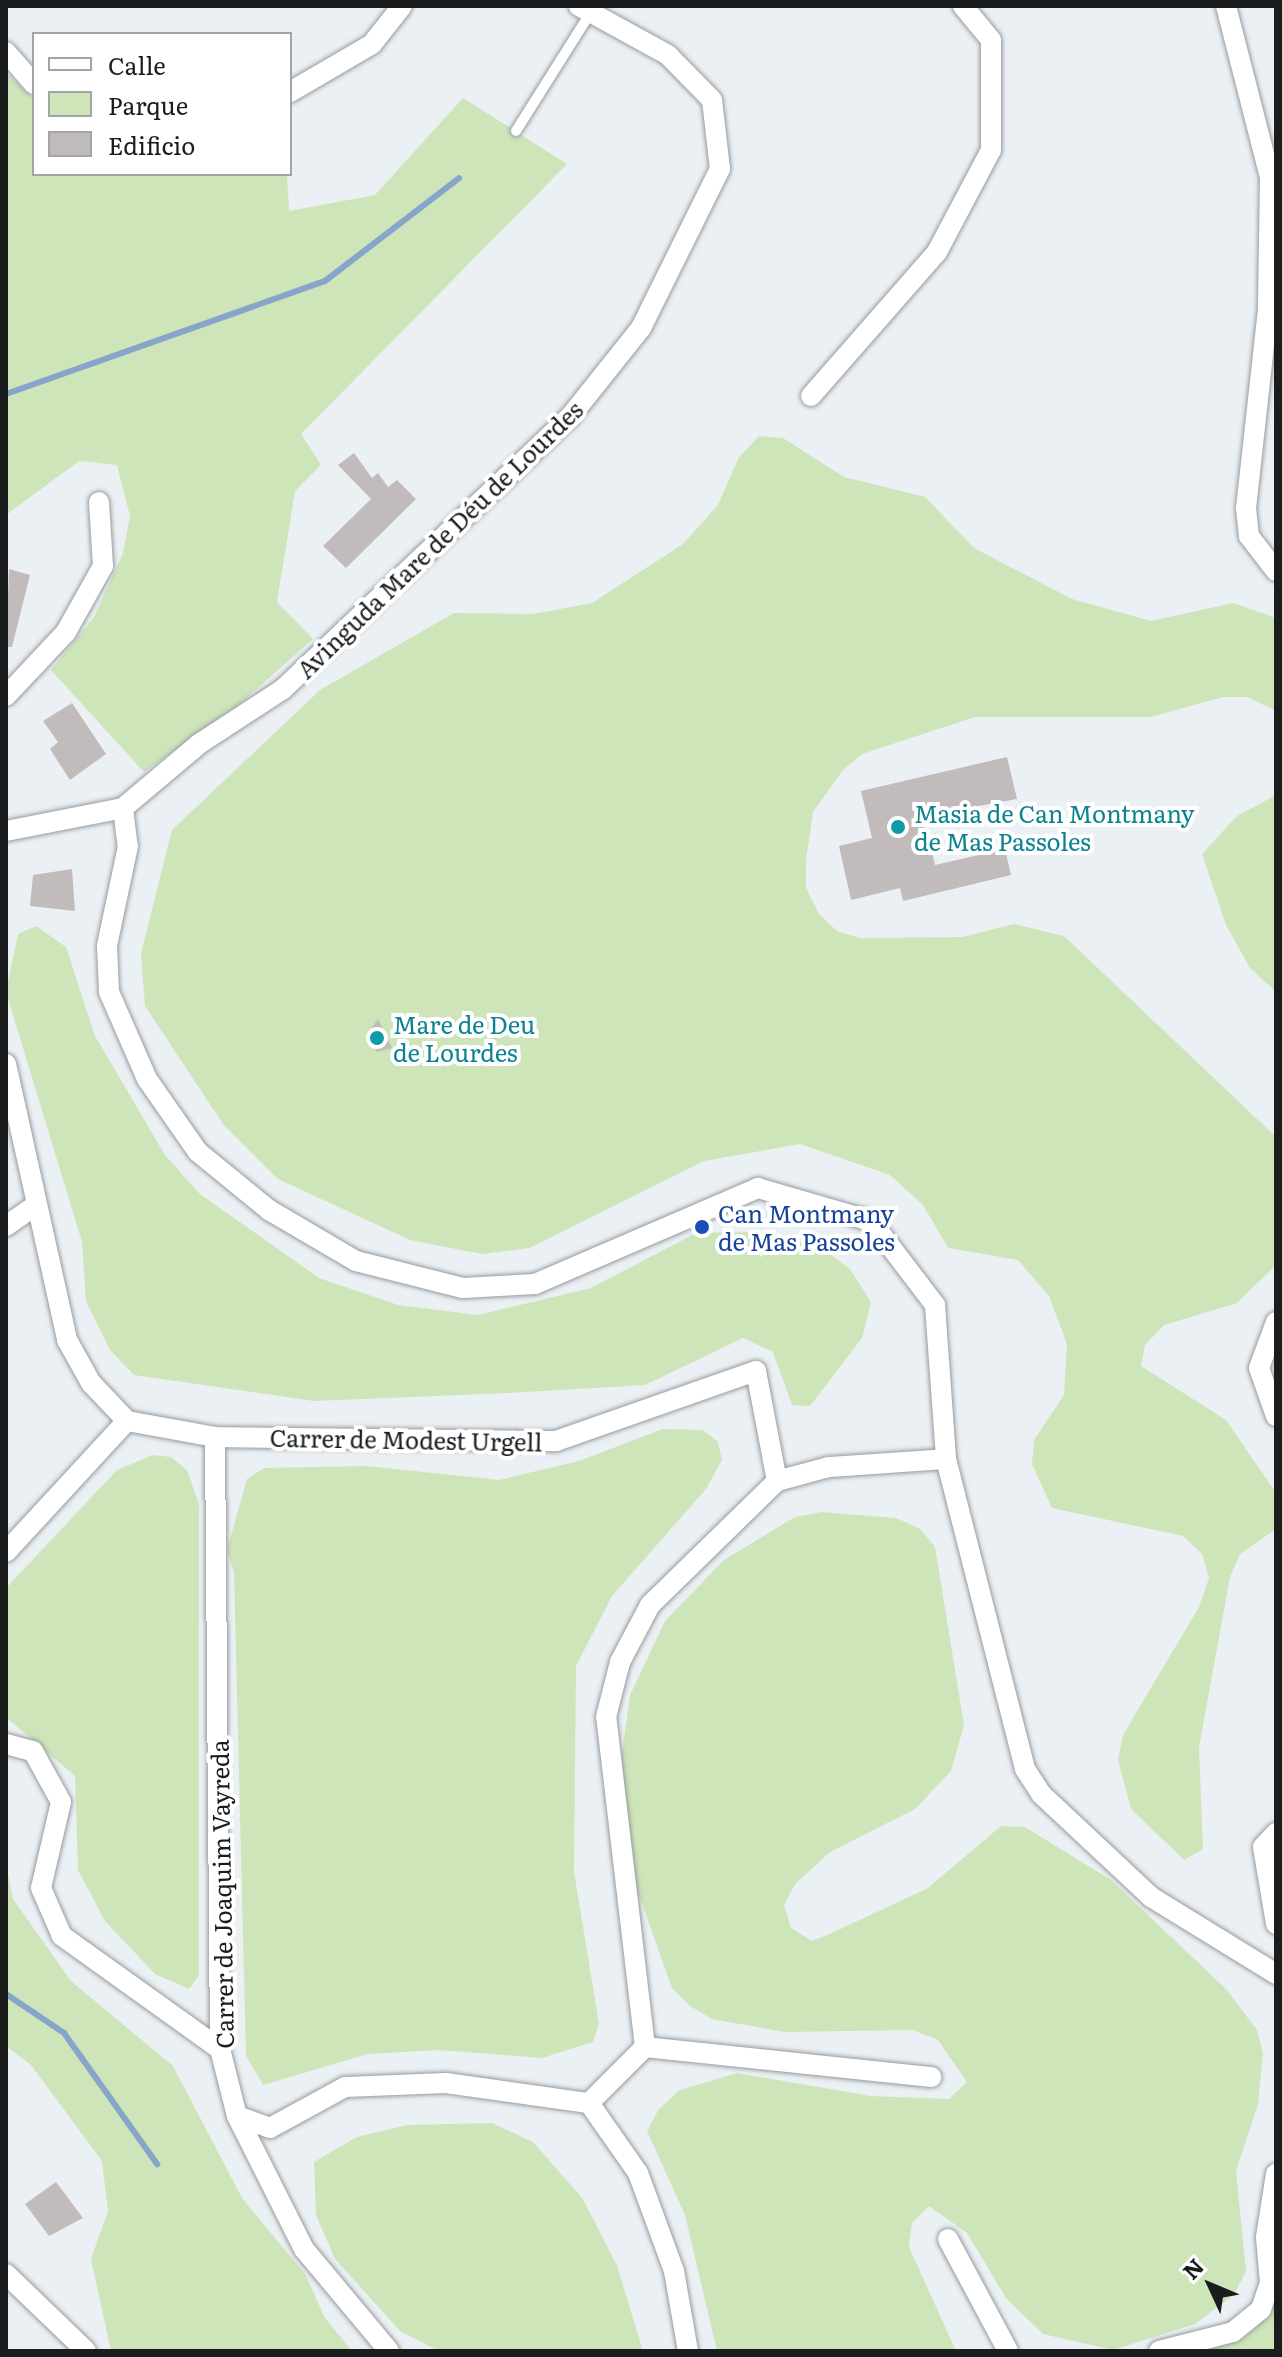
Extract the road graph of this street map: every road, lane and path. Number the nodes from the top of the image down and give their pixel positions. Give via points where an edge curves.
1 (402, 6) edge
2 (963, 6) edge
3 (1226, 6) edge
4 (584, 10) edge
5 (6, 52) edge
6 (32, 82) edge
7 (292, 91) edge
8 (516, 131) dead end
9 (811, 396) dead end
10 (99, 502) dead end
11 (1276, 571) edge
12 (6, 696) edge
13 (123, 808) junction
14 (6, 831) edge
15 (7, 1075) edge
16 (33, 1207) junction
17 (6, 1226) edge
18 (1276, 1322) edge
19 (1276, 1416) edge
20 (127, 1421) junction
21 (215, 1437) junction
22 (946, 1459) junction
23 (777, 1481) junction
24 (6, 1552) edge
25 (6, 1744) edge
26 (1276, 1833) edge
27 (1276, 1924) edge
28 (1276, 1974) edge
29 (645, 2047) junction
30 (220, 2049) junction
31 (931, 2077) dead end
32 (589, 2103) junction
33 (237, 2116) junction
34 (1276, 2174) edge
35 (948, 2239) dead end
36 (6, 2274) edge
37 (1009, 2349) edge
38 (86, 2351) edge
39 (389, 2351) edge
40 (688, 2351) edge
41 (1159, 2351) edge

1 - 7 street via 372,44
2 - 9 street via 991,40 991,150 937,252
3 - 11 street via 1270,177 1268,309 1246,508 1249,536
4 - 8 lane
4 - 13 street, Avinguda Mare de Déu de Lourdes via 668,55 712,100 720,169 641,328 570,417 283,689 199,744
5 - 6 street
10 - 12 street via 103,566 66,632
13 - 14 street, Avinguda Mare de Déu de Lourdes
13 - 22 street via 128,846 107,946 109,992 147,1079 198,1152 269,1210 356,1261 463,1288 535,1284 758,1188 871,1221 935,1305
15 - 16 street
16 - 17 street
16 - 20 street via 67,1340 91,1383
18 - 19 street via 1259,1368
20 - 21 street, Carrer de Modest Urgell
20 - 24 street
21 - 23 street, Carrer de Modest Urgell via 556,1441 756,1371
21 - 30 street, Carrer de Joaquim Vayreda
22 - 23 street via 829,1467
22 - 28 street via 1025,1769 1041,1794 1151,1897
23 - 29 street via 650,1605 620,1662 606,1717
25 - 30 street via 33,1751 61,1802 41,1888 62,1936
26 - 27 street via 1263,1847
29 - 31 street
29 - 32 street
30 - 33 street, Carrer de Joaquim Vayreda
32 - 33 street via 446,2083 345,2087 270,2128
32 - 40 street via 638,2173 674,2271
33 - 39 street, Carrer de Joaquim Vayreda via 304,2249
34 - 41 street via 1266,2237 1270,2283 1261,2309 1233,2332
35 - 37 street
36 - 38 street

